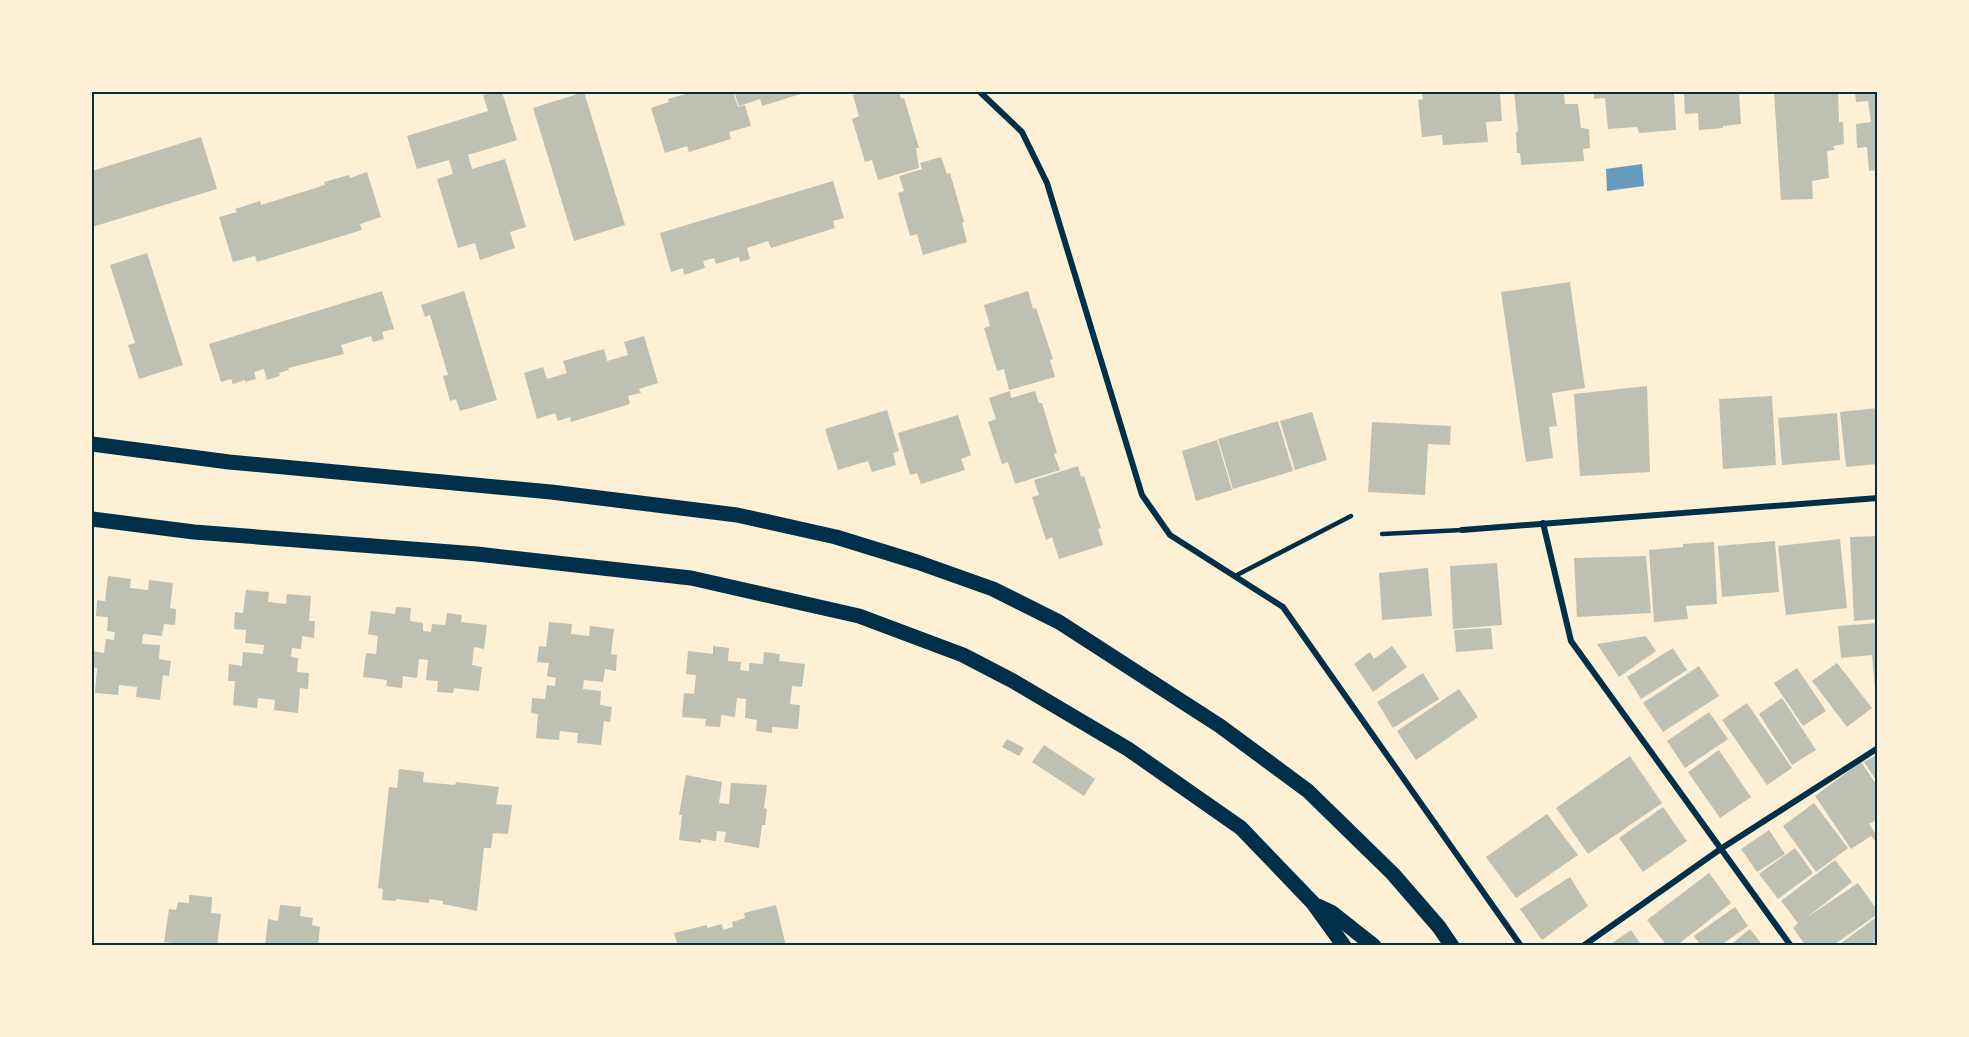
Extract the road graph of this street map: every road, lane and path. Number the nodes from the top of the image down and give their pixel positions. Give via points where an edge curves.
1 (980, 92) edge
2 (92, 444) edge
3 (1878, 498) edge
4 (1352, 516) dead end
5 (92, 519) edge
6 (1543, 523) junction
7 (1462, 530) joint
8 (1382, 534) dead end
9 (1234, 576) junction
10 (1878, 748) edge
11 (1722, 848) junction
12 (1313, 903) junction
13 (1344, 945) edge
14 (1374, 945) edge
15 (1452, 945) edge
16 (1521, 945) edge
17 (1583, 945) edge
18 (1791, 945) edge

1 - 9 street via 1022,132 1047,183 1142,495 1170,535
2 - 15 main road via 737,515 836,537 917,562 993,590 1059,622 1220,726 1308,791 1393,874
3 - 6 street
4 - 9 lane
5 - 12 main road via 691,578 859,616 963,655 1128,749 1241,828
6 - 7 street
6 - 11 street via 1571,641
7 - 8 lane
9 - 16 street via 1283,607
10 - 11 street
11 - 17 street
11 - 18 street
12 - 13 main road
12 - 14 main road

